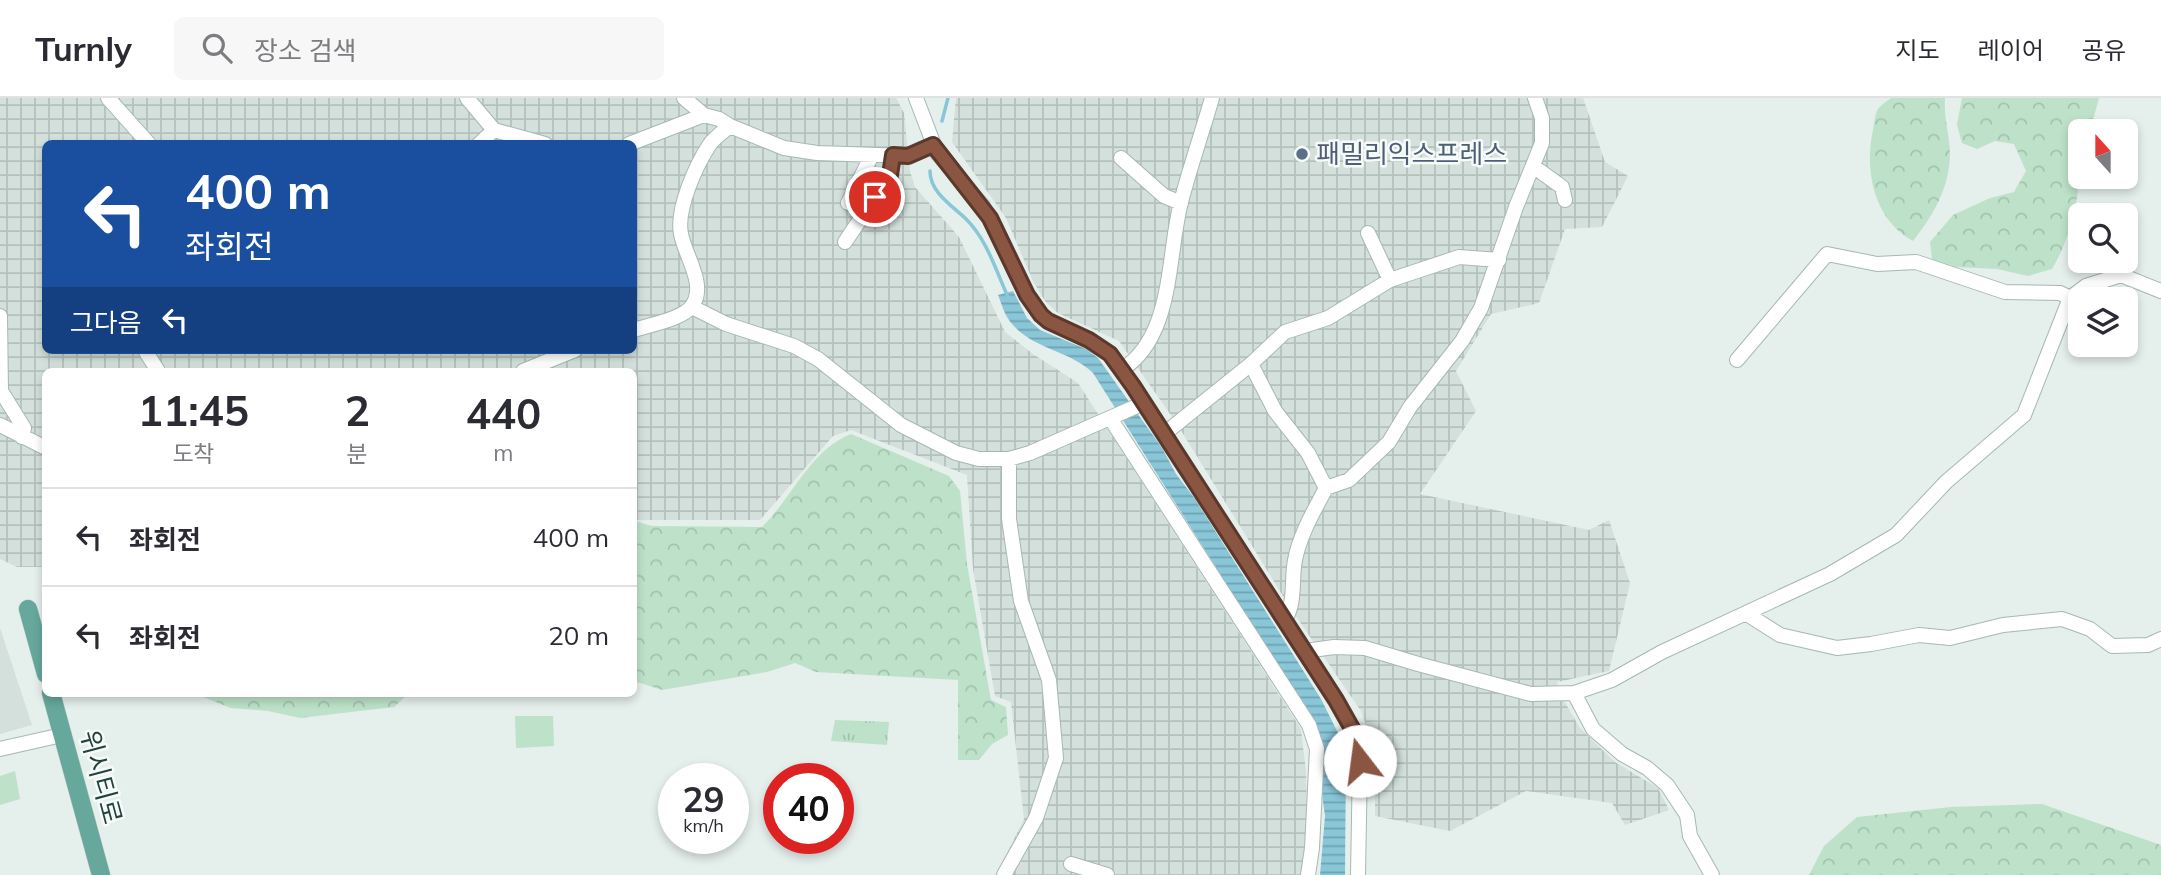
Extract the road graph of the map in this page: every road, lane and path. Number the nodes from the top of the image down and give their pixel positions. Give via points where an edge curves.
1 (108, 98) edge
2 (467, 98) edge
3 (684, 98) edge
4 (916, 98) edge
5 (1212, 98) edge
6 (1535, 98) edge
7 (704, 115) junction
8 (730, 126) junction
9 (494, 130) junction
10 (141, 140) edge
11 (483, 140) edge
12 (530, 140) edge
13 (637, 141) edge
14 (933, 145) junction
15 (872, 155) junction
16 (893, 155) junction
17 (1121, 158) dead end
18 (1533, 166) junction
19 (1565, 200) dead end
20 (848, 202) dead end
21 (1181, 203) junction
22 (1368, 233) dead end
23 (845, 242) dead end
24 (1499, 260) junction
25 (1390, 280) junction
26 (2085, 287) edge
27 (2161, 291) edge
28 (2068, 297) edge
29 (2068, 303) edge
30 (692, 307) junction
31 (0, 316) edge
32 (637, 329) edge
33 (565, 354) edge
34 (1737, 360) dead end
35 (1251, 364) junction
36 (530, 368) edge
37 (1121, 370) junction
38 (1141, 403) junction
39 (1113, 416) junction
40 (0, 425) edge
41 (1164, 434) junction
42 (22, 437) junction
43 (42, 446) edge
44 (1009, 459) junction
45 (1326, 488) junction
46 (28, 609) dead end
47 (1747, 614) junction
48 (1285, 620) junction
49 (2161, 639) edge
50 (1305, 651) junction
51 (42, 660) edge
52 (1574, 693) junction
53 (52, 697) edge
54 (62, 734) junction
55 (0, 749) edge
56 (1071, 863) dead end
57 (101, 875) edge
58 (1004, 875) edge
59 (1107, 875) edge
60 (1308, 875) edge
61 (1358, 875) edge
62 (1712, 875) edge

1 - 10 street
2 - 9 street
3 - 7 street
4 - 14 street
5 - 21 street
6 - 18 street via 1542,118 1542,144
7 - 8 street
7 - 13 street
8 - 15 street via 784,148
8 - 30 street via 711,142 680,216 681,235 699,289
9 - 11 street
9 - 12 street
14 - 16 street via 908,156
14 - 37 street via 986,212 1036,309 1048,321 1110,354
15 - 16 street
15 - 20 street
16 - 23 street via 890,175
17 - 21 street via 1164,196
18 - 19 street via 1562,187
18 - 24 street
21 - 37 street via 1160,319 1143,352
22 - 25 street
24 - 25 street via 1459,257
24 - 45 street via 1481,308 1462,341 1389,442 1349,480
25 - 35 street via 1328,318 1285,332
26 - 27 street via 2121,275
28 - 34 street via 2005,292 1916,262 1877,264 1827,254
29 - 47 street via 2024,415 1946,482 1896,535 1830,574
30 - 32 street
30 - 44 street via 818,359 901,425 930,441 979,459
31 - 42 street via 1,390 24,428
33 - 36 street
35 - 41 street
35 - 45 street via 1275,411 1308,453
37 - 38 street
38 - 39 street
38 - 41 street
39 - 44 street
39 - 60 street via 1309,725 1317,749
40 - 42 street
41 - 48 street
42 - 43 street
44 - 58 street via 1009,519 1021,601 1049,680 1056,758 1036,818
45 - 48 street via 1295,561 1291,609
46 - 51 main road
47 - 49 street via 1780,635 1837,648 1919,635 1950,638 2062,618 2090,629 2112,646 2148,645
47 - 52 street via 1612,680
48 - 50 street
50 - 52 street via 1365,648 1531,694
50 - 61 street via 1346,717 1358,747
52 - 62 street via 1593,729 1667,785 1687,815 1690,836
53 - 54 main road, 위시티로
54 - 55 street
54 - 57 main road, 위시티로
56 - 59 street

